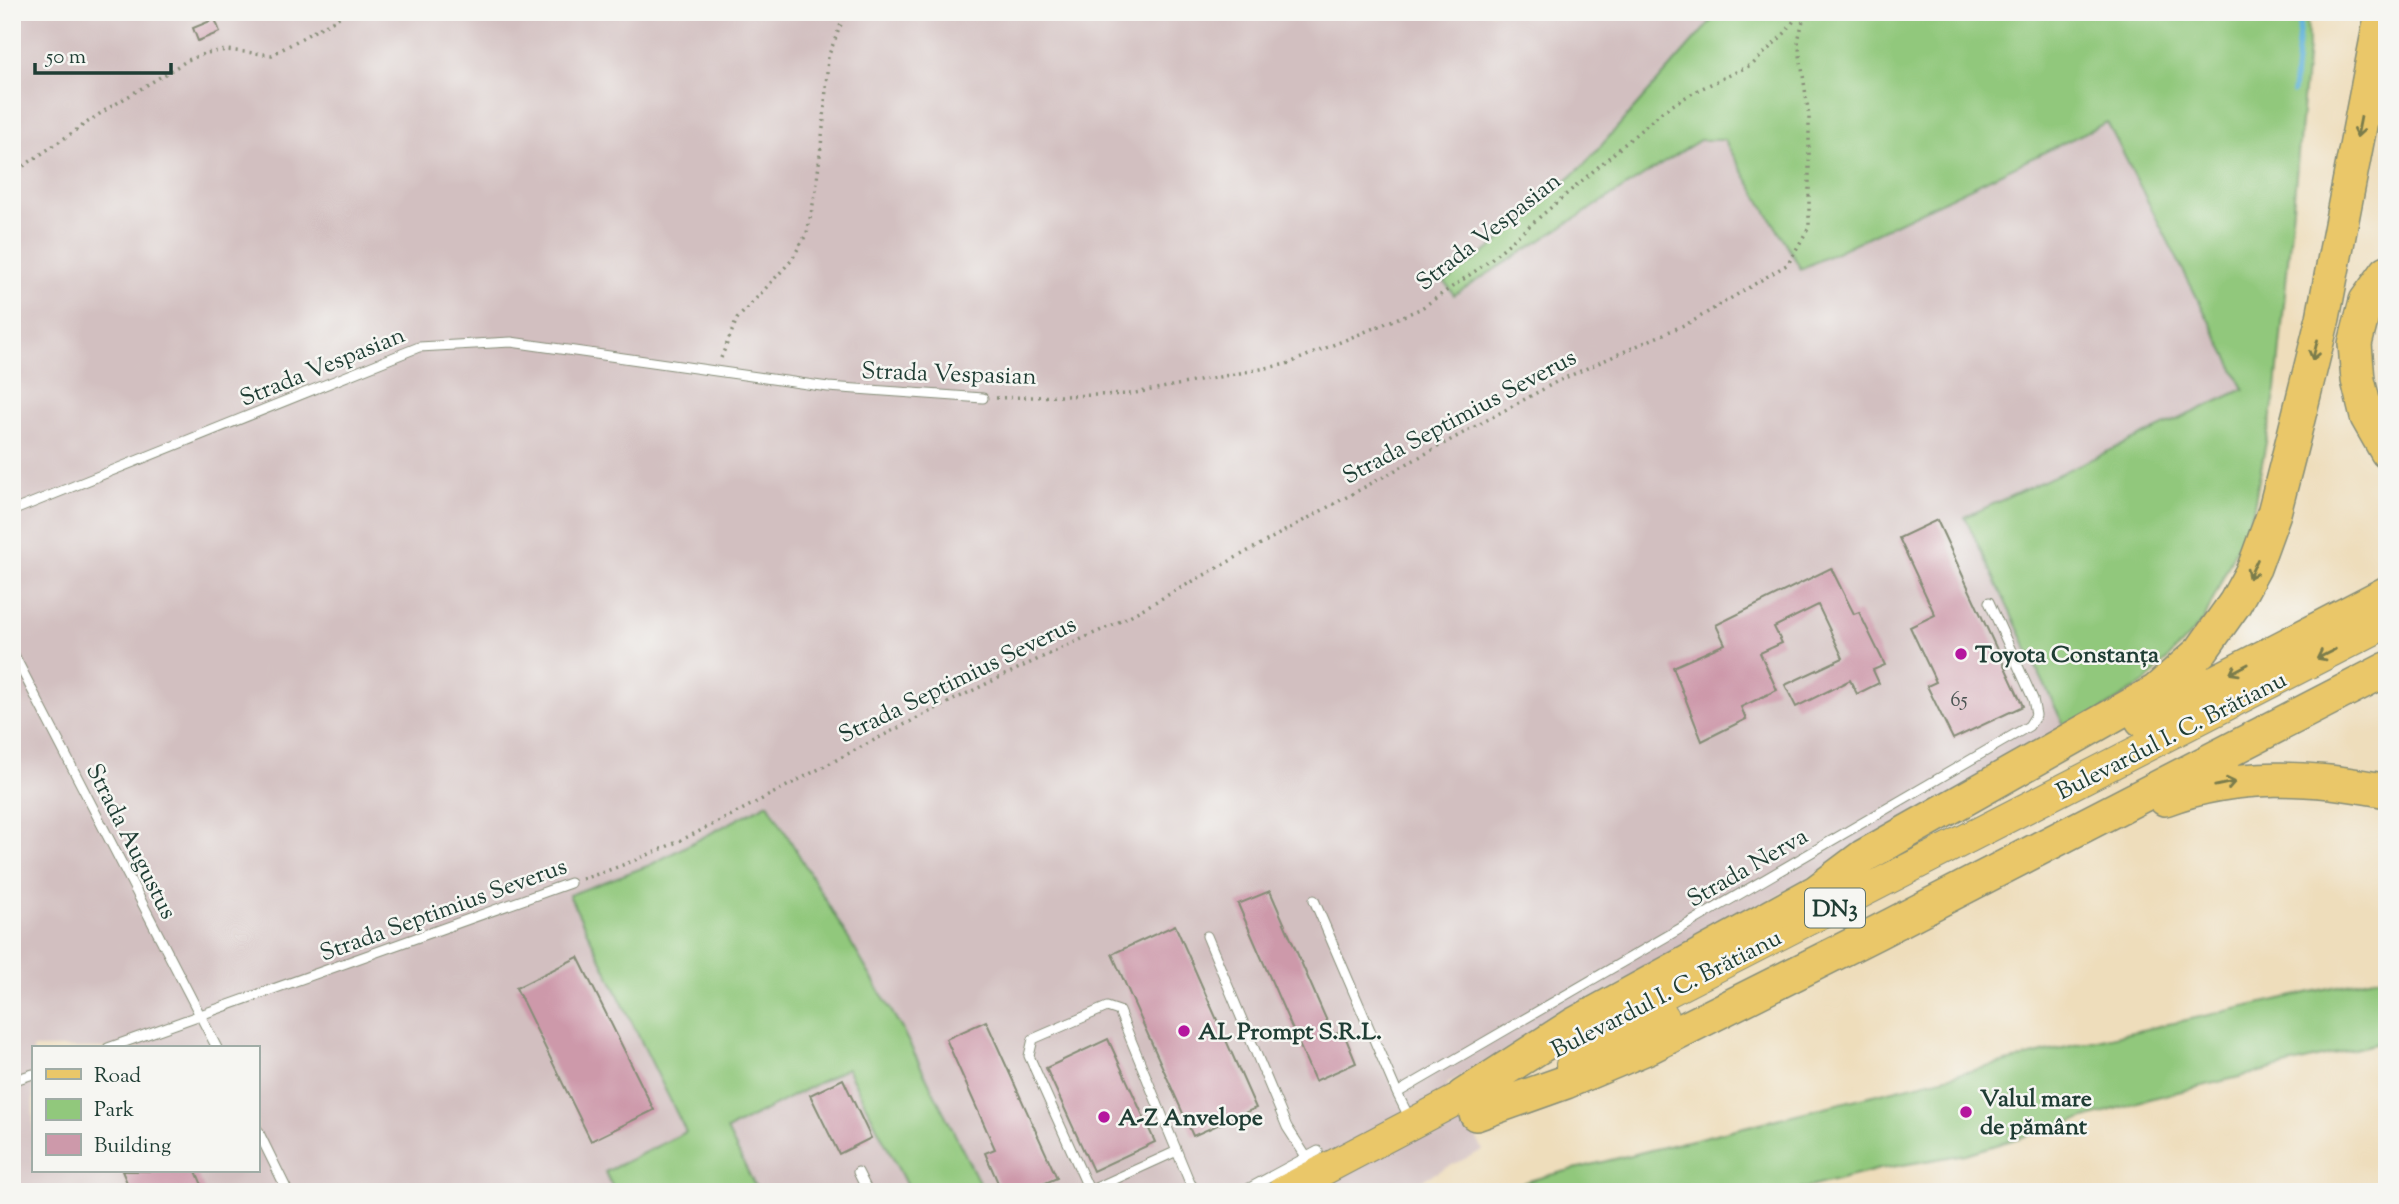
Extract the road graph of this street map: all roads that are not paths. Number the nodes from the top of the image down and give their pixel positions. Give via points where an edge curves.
1 (2382, 12) edge
2 (2387, 272) edge
3 (983, 398) road end
4 (2387, 452) edge
5 (12, 511) edge
6 (2387, 593) edge
7 (1989, 602) dead end
8 (2387, 623) edge
9 (2387, 646) edge
10 (12, 651) edge
11 (2387, 669) edge
12 (2387, 791) edge
13 (2046, 846) junction
14 (569, 883) road end
15 (1816, 892) junction
16 (1314, 900) dead end
17 (1207, 936) dead end
18 (201, 1016) junction
19 (114, 1046) edge
20 (216, 1046) edge
21 (32, 1074) edge
22 (12, 1081) edge
23 (1397, 1093) junction
24 (1470, 1105) junction
25 (1412, 1124) junction
26 (259, 1133) edge
27 (1177, 1151) junction
28 (1318, 1168) edge
29 (858, 1172) dead end
30 (1090, 1191) edge
31 (288, 1192) edge
32 (868, 1192) edge
33 (1197, 1192) edge
34 (1242, 1192) edge
35 (1282, 1192) edge

1 -> 15 highway via 2323,318 2294,435 2274,513 2235,603 2201,651 2156,691 1864,856
2 - 4 highway via 2367,301 2354,344 2367,417
3 - 5 lane, Strada Vespasian via 828,387 511,342 419,347
6 -> 15 highway
7 - 23 lane, Strada Nerva via 2033,699 2036,715 2029,726
8 -> 24 main road, Bulevardul I. C. Brătianu / DN3
9 - 24 main road, Bulevardul I. C. Brătianu / DN3
10 - 18 lane, Strada Augustus
11 - 13 highway
13 -> 12 highway via 2175,795 2235,781 2290,777
13 - 24 highway via 1651,1046 1566,1082
14 - 18 lane, Strada Septimius Severus
15 - 24 highway via 1575,1024
16 - 23 lane
17 - 28 lane via 1287,1127
18 - 19 lane, Strada Septimius Severus
18 - 20 lane, Strada Augustus
21 - 22 lane
23 - 25 lane
24 - 25 main road, Bulevardul I. C. Brătianu / DN3
24 - 28 main road, Bulevardul I. C. Brătianu / DN3
25 - 28 main road, Bulevardul I. C. Brătianu / DN3
26 - 31 lane
27 - 30 lane
27 - 30 lane via 1119,1011 1107,1007 1033,1039 1029,1056
27 - 33 lane
28 - 34 lane
28 - 35 main road, Bulevardul I. C. Brătianu / DN3
29 - 32 lane

